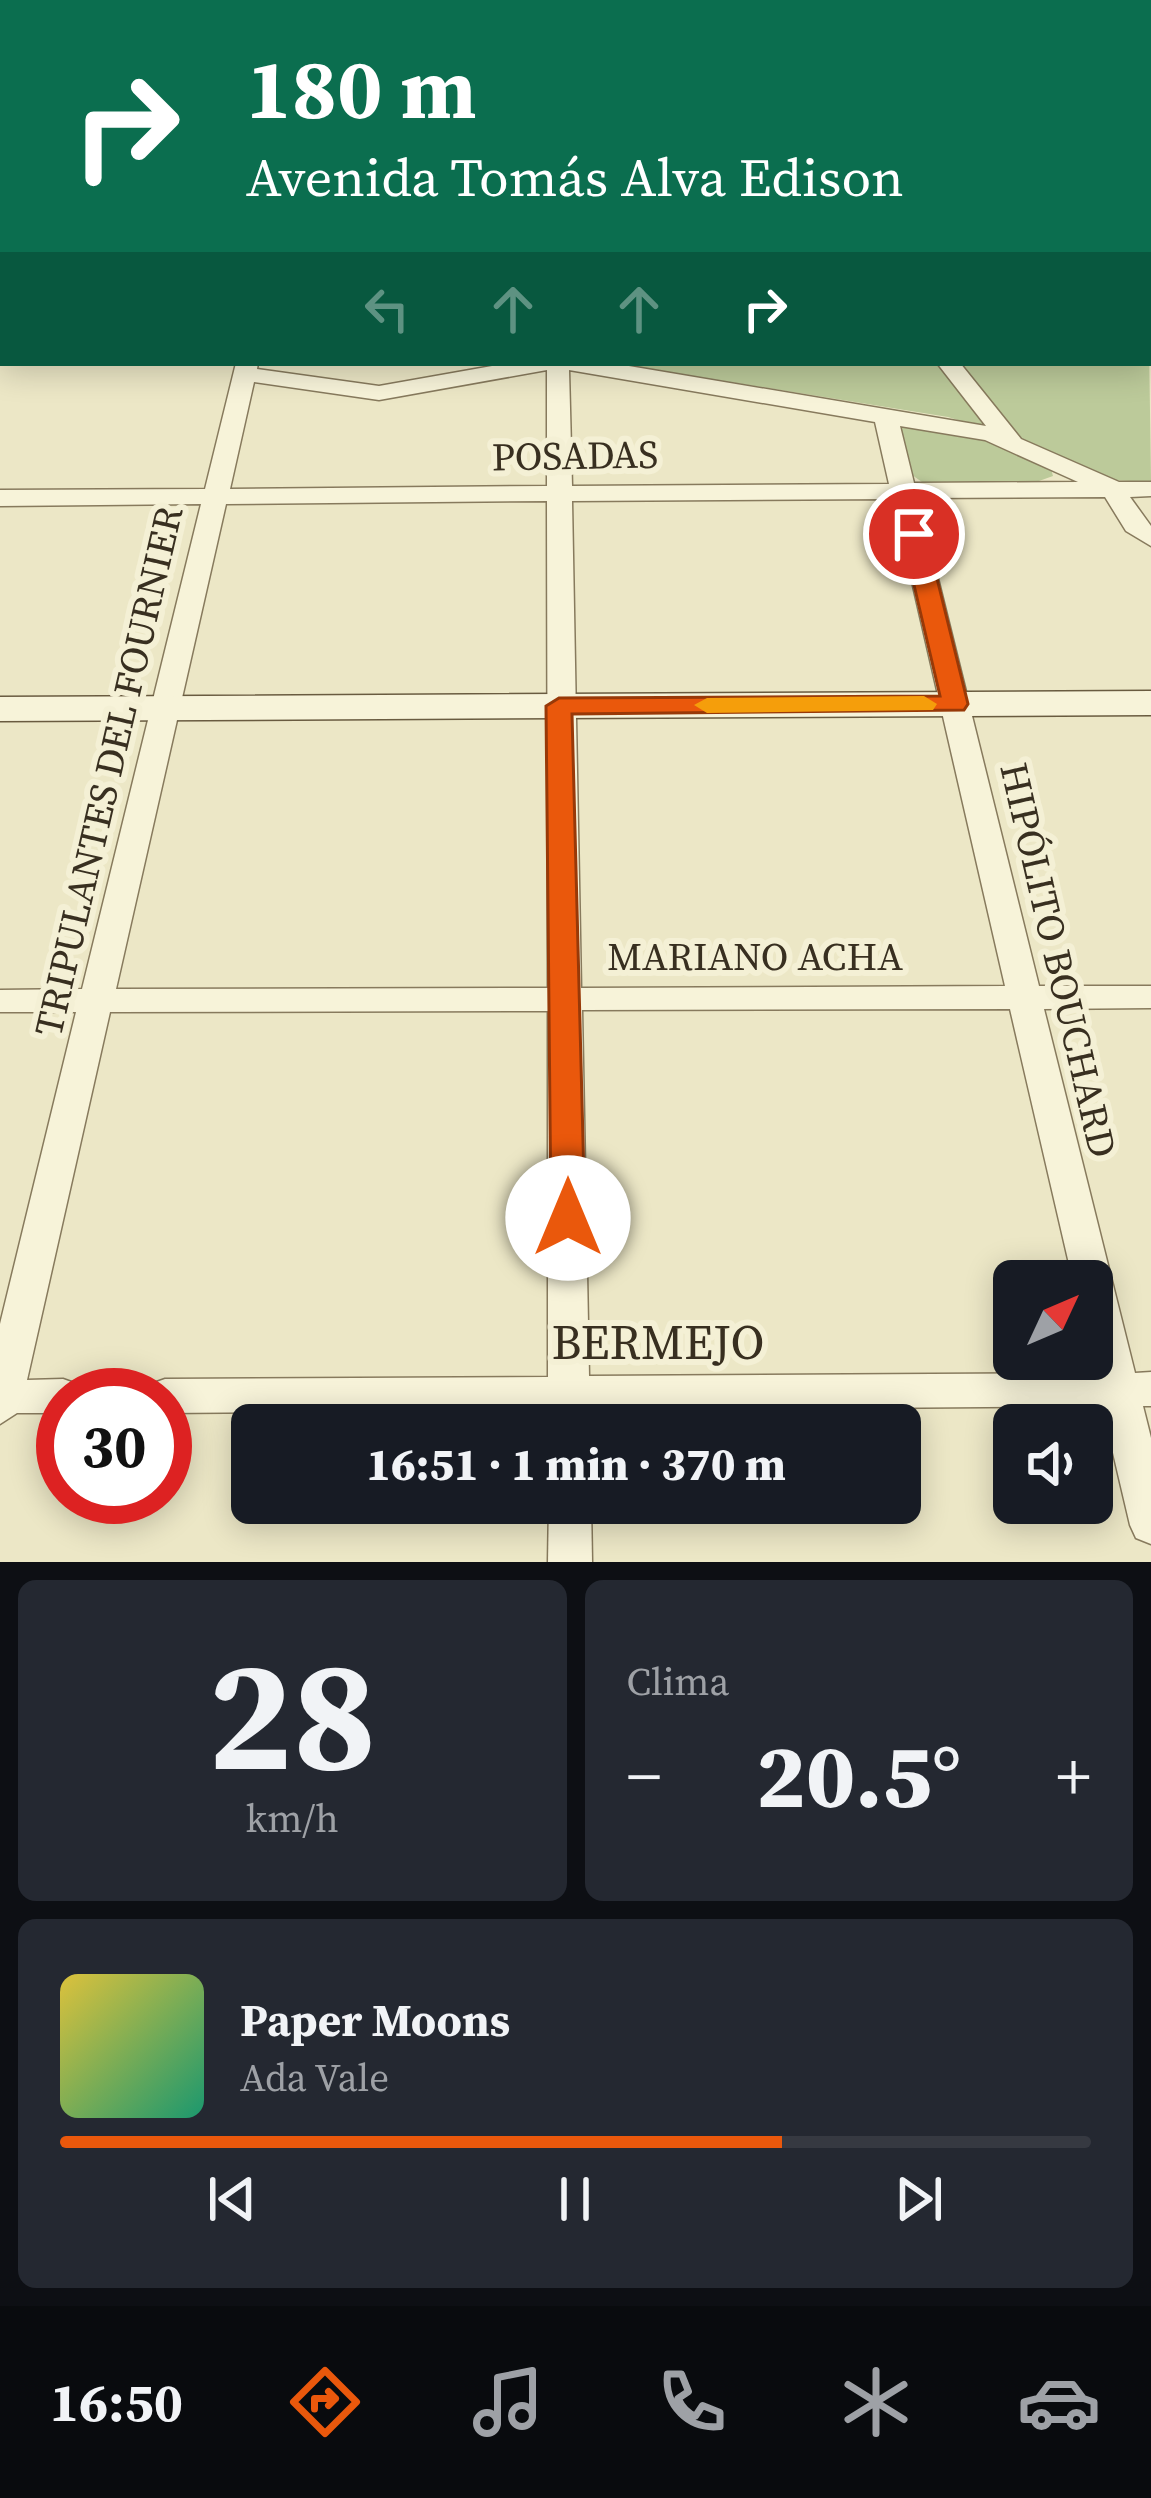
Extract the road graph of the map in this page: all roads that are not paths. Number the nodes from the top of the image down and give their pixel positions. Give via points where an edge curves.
1 (531, 366) edge
2 (558, 366) edge
3 (589, 366) edge
4 (950, 366) edge
5 (245, 368) edge
6 (885, 413) junction
7 (1011, 441) junction
8 (1112, 488) junction
9 (1151, 489) edge
10 (904, 491) junction
11 (558, 494) junction
12 (0, 498) edge
13 (216, 498) junction
14 (1151, 538) edge
15 (1151, 703) edge
16 (955, 704) junction
17 (559, 706) junction
18 (166, 709) junction
19 (0, 710) edge
20 (1151, 997) edge
21 (1025, 998) junction
22 (567, 999) junction
23 (0, 1001) edge
24 (96, 1001) junction
25 (1135, 1389) edge
26 (192, 1397) edge
27 (36, 1398) edge
28 (1, 1400) edge
29 (414, 1404) edge
30 (569, 1404) edge
31 (710, 1404) edge
32 (570, 1524) edge
33 (1151, 1525) edge
34 (570, 1562) edge

1 - 5 street via 380,393
2 - 11 street
3 - 6 street
4 - 7 street
5 - 13 street, TRIPULANTES DEL FOURNIER
6 - 7 street
6 - 10 street, HIPÓLITO BOUCHARD
7 - 8 street
8 - 9 street, POSADAS
8 - 10 street, POSADAS
8 - 14 street
10 - 11 street, POSADAS
10 - 16 street, HIPÓLITO BOUCHARD
11 - 13 street, POSADAS
11 - 17 street
12 - 13 street, POSADAS
13 - 18 street, TRIPULANTES DEL FOURNIER
15 - 16 main road
16 - 17 main road
16 - 21 street, HIPÓLITO BOUCHARD
17 - 18 main road
17 - 22 street
18 - 19 main road
18 - 24 street, TRIPULANTES DEL FOURNIER
20 - 21 street, MARIANO ACHA
21 - 22 street, MARIANO ACHA
21 - 25 street, HIPÓLITO BOUCHARD
22 - 24 street, MARIANO ACHA
22 - 30 street
23 - 24 street, MARIANO ACHA
24 - 28 street, TRIPULANTES DEL FOURNIER
25 - 31 street, BERMEJO
25 - 33 street, HIPÓLITO BOUCHARD
26 - 29 street, BERMEJO
27 - 28 street
32 - 34 street

